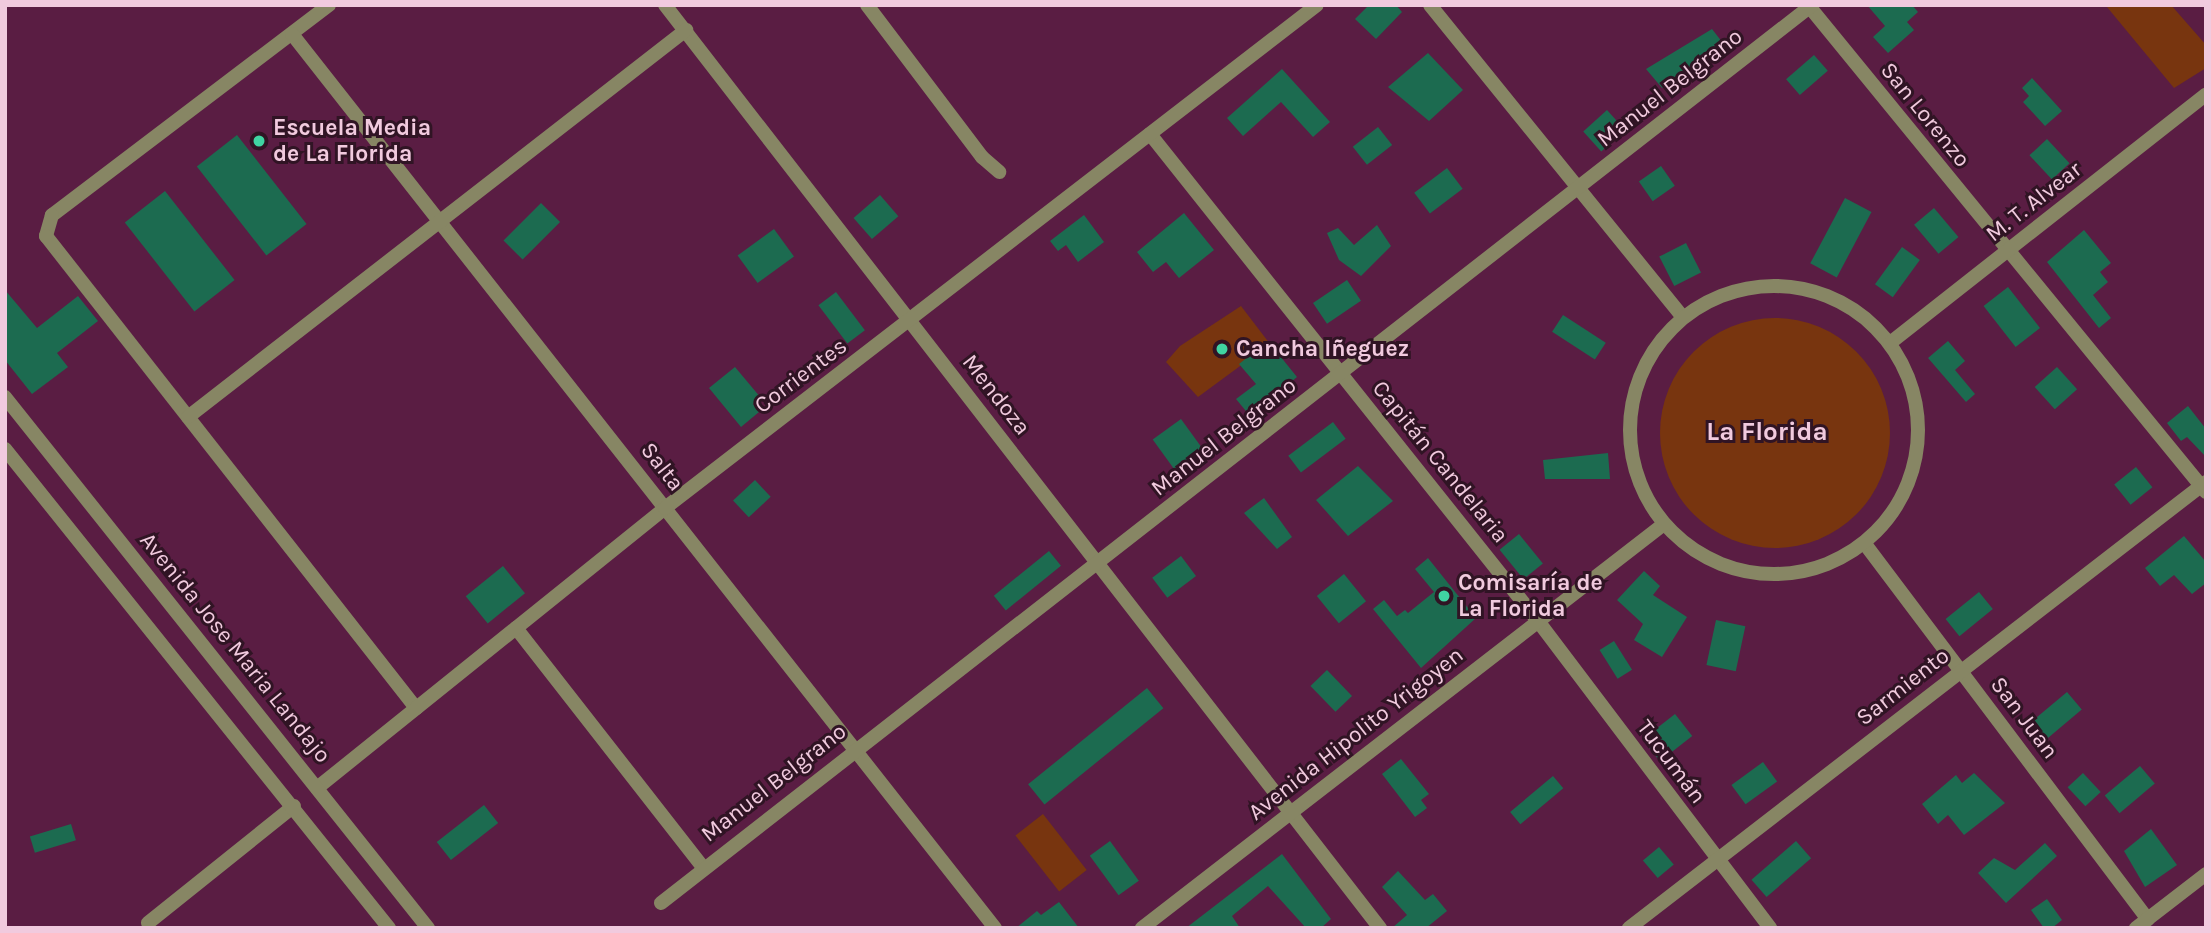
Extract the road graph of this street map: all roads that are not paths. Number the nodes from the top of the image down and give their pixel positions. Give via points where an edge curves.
1 (329, 5) edge
2 (665, 5) edge
3 (867, 5) edge
4 (1317, 5) edge
5 (1430, 5) edge
6 (1810, 6) edge
7 (686, 30) junction
8 (292, 34) junction
9 (2206, 94) edge
10 (1150, 134) junction
11 (999, 172) dead end
12 (1579, 190) junction
13 (443, 222) junction
14 (2007, 253) junction
15 (1683, 317) junction
16 (909, 321) junction
17 (1890, 342) junction
18 (1341, 376) junction
19 (5, 397) edge
20 (188, 416) junction
21 (5, 449) edge
22 (2204, 486) edge
23 (665, 508) junction
24 (1664, 524) junction
25 (1865, 544) junction
26 (1098, 563) junction
27 (1538, 621) junction
28 (516, 628) junction
29 (1961, 671) junction
30 (416, 708) junction
31 (853, 748) junction
32 (317, 788) junction
33 (294, 806) junction
34 (1290, 813) junction
35 (1717, 860) junction
36 (703, 867) junction
37 (2206, 874) edge
38 (662, 903) dead end
39 (148, 923) dead end
40 (2142, 923) edge
41 (389, 928) edge
42 (428, 928) edge
43 (995, 928) edge
44 (1142, 928) edge
45 (1380, 928) edge
46 (1629, 928) edge
47 (1770, 928) edge

1 - 8 street
2 - 7 street, Mendoza
3 - 11 street via 982,157
4 - 10 street, Corrientes
5 - 12 street
6 - 12 street, Manuel Belgrano
6 - 14 street, San Lorenzo
7 - 13 street
7 - 16 street, Mendoza
8 - 13 street, Salta
8 - 20 street via 52,215 46,236
9 - 14 street, M. T. Alvear
10 - 16 street, Corrientes
10 - 18 street, Capitán Candelaria
12 - 15 street
12 - 18 street, Manuel Belgrano
13 - 20 street
13 - 23 street, Salta
14 - 17 street, M. T. Alvear
14 - 22 street
15 - 17 street via 1716,297 1753,286 1791,286 1829,296 1862,315
15 - 24 street via 1644,367 1630,416 1631,455 1643,492
16 - 23 street, Corrientes
16 - 26 street, Mendoza
17 - 25 street via 1908,375 1918,411 1919,448 1897,506
18 - 26 street, Manuel Belgrano
18 - 27 street, Capitán Candelaria
19 - 32 street, Avenida Jose Maria Landajo
20 - 30 street
21 - 33 street
22 - 29 street, Sarmiento
23 - 28 street, Corrientes
23 - 31 street, Salta
24 - 25 street via 1703,555 1761,574 1798,573 1833,563
24 - 27 street, Avenida Hipolito Yrigoyen
25 - 29 street, San Juan
26 - 31 street, Manuel Belgrano
26 - 34 street, Mendoza
27 - 34 street, Avenida Hipolito Yrigoyen
27 - 35 street, Tucumán
28 - 30 street, Corrientes
28 - 36 street
29 - 35 street, Sarmiento
29 - 40 street, San Juan
30 - 32 street, Corrientes
31 - 36 street, Manuel Belgrano
31 - 43 street, Salta
32 - 42 street, Avenida Jose Maria Landajo
33 - 39 street
33 - 41 street
34 - 44 street, Avenida Hipolito Yrigoyen
34 - 45 street, Mendoza
35 - 46 street, Sarmiento
35 - 47 street, Tucumán
36 - 38 street, Manuel Belgrano
37 - 40 street

